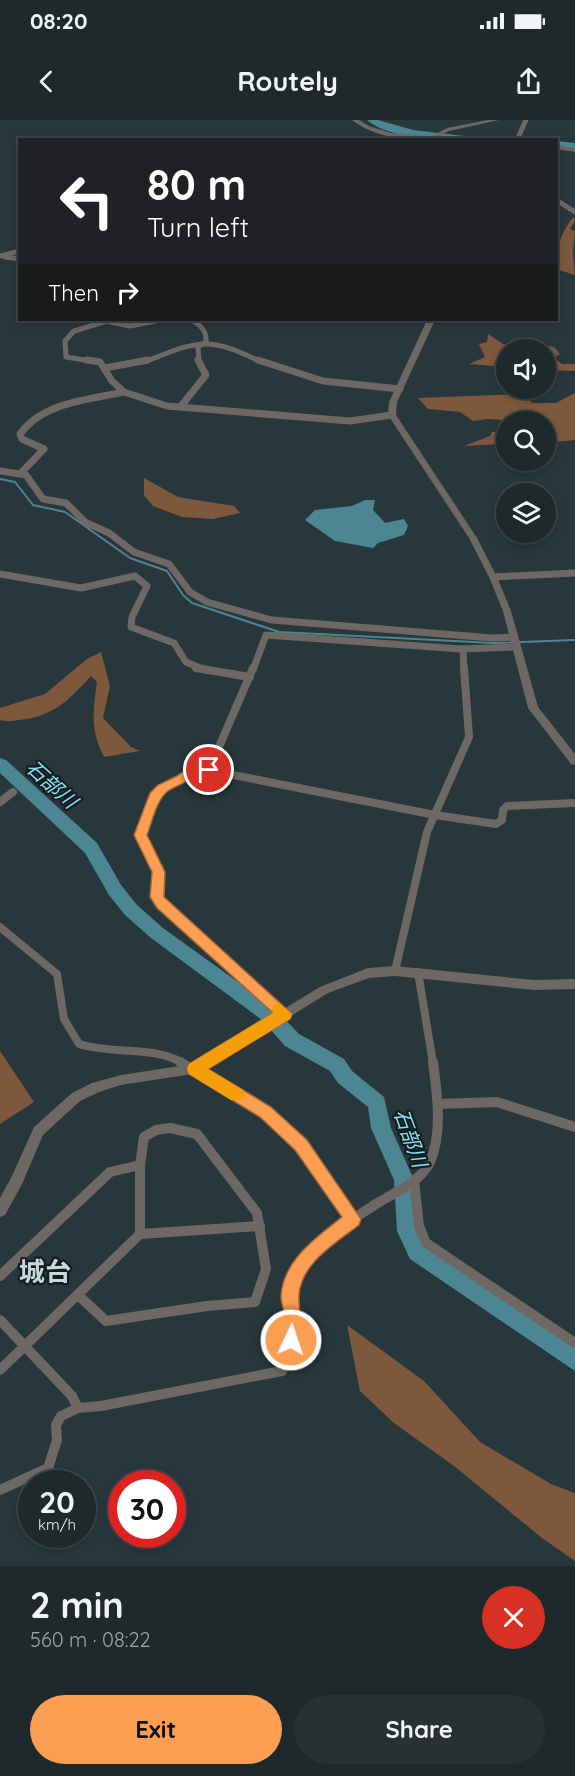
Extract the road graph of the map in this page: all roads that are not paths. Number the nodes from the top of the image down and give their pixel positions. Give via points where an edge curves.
1 (355, 120) edge
2 (496, 120) edge
3 (526, 120) edge
4 (408, 138) edge
5 (432, 138) edge
6 (518, 138) edge
7 (558, 147) edge
8 (575, 150) edge
9 (558, 202) edge
10 (575, 212) edge
11 (18, 252) edge
12 (1, 256) edge
13 (18, 260) edge
14 (101, 321) edge
15 (156, 321) edge
16 (194, 321) edge
17 (430, 321) edge
18 (206, 342) junction
19 (105, 368) junction
20 (400, 388) junction
21 (124, 392) junction
22 (181, 406) junction
23 (392, 415) junction
24 (0, 471) edge
25 (21, 473) junction
26 (0, 573) edge
27 (575, 573) edge
28 (493, 577) junction
29 (514, 637) junction
30 (516, 647) junction
31 (463, 649) junction
32 (250, 678) junction
33 (575, 761) edge
34 (209, 770) junction
35 (14, 792) dead end
36 (0, 802) edge
37 (575, 803) edge
38 (435, 815) junction
39 (0, 927) edge
40 (395, 970) junction
41 (418, 972) junction
42 (575, 984) edge
43 (285, 1014) junction
44 (195, 1069) junction
45 (438, 1104) junction
46 (575, 1126) edge
47 (140, 1165) junction
48 (408, 1184) junction
49 (0, 1211) edge
50 (353, 1219) junction
51 (260, 1226) junction
52 (140, 1234) junction
53 (0, 1276) edge
54 (78, 1295) junction
55 (0, 1320) edge
56 (575, 1343) edge
57 (25, 1347) junction
58 (0, 1370) edge
59 (78, 1408) junction
60 (0, 1490) edge

1 - 4 street via 381,132
2 - 5 street via 447,130
3 - 6 street
4 - 5 street
7 - 8 street
9 - 10 street
11 - 12 street
12 - 13 street
14 - 15 street via 130,326
14 - 19 street via 69,332 64,353 68,358 100,362
16 - 18 street via 204,328
17 - 20 street
18 - 19 street via 139,363
18 - 20 street via 234,348 268,366 293,373 356,387
18 - 22 street via 196,354 206,375
19 - 21 street
20 - 23 street
21 - 22 street via 167,406
21 - 25 street via 40,415 20,434 22,439 44,449
22 - 23 street via 350,421
23 - 28 street via 461,517
24 - 25 street
25 - 29 street via 43,499 66,503 85,522 109,533 134,552 169,564 190,592 207,602 272,620
26 - 32 street via 84,588 101,586 126,575 142,580 147,586 131,627 174,643 186,662 196,668
27 - 28 street
28 - 29 street
29 - 30 street
30 - 31 street
30 - 33 street via 533,708
31 - 32 street via 268,634 263,636
31 - 38 street via 469,737
32 - 34 street
34 - 38 street
34 - 43 street via 194,769 155,797 141,835 159,872 157,897
35 - 36 street
37 - 38 street via 507,806 502,820 496,824
38 - 40 street
39 - 44 street via 57,974 61,1010 69,1032 79,1044 157,1054
40 - 41 street
40 - 43 street via 347,980
41 - 42 street via 534,985
41 - 45 street
43 - 44 street
44 - 49 street via 121,1080 76,1097 39,1131
44 - 50 street via 266,1112 301,1145
45 - 46 street via 497,1102
45 - 48 street via 432,1154 426,1167
47 - 51 street via 144,1137 153,1129 186,1128 197,1134 257,1213
47 - 52 street
47 - 53 street via 111,1172
48 - 50 street
48 - 56 street via 426,1243
50 - 59 street via 312,1252 297,1274 290,1295 293,1317 288,1363 282,1371
51 - 52 street
51 - 54 street via 267,1269 255,1302 106,1322
52 - 54 street
54 - 57 street
55 - 57 street
57 - 58 street
57 - 59 street via 72,1396
59 - 60 street via 61,1416 56,1425 57,1440 48,1468

